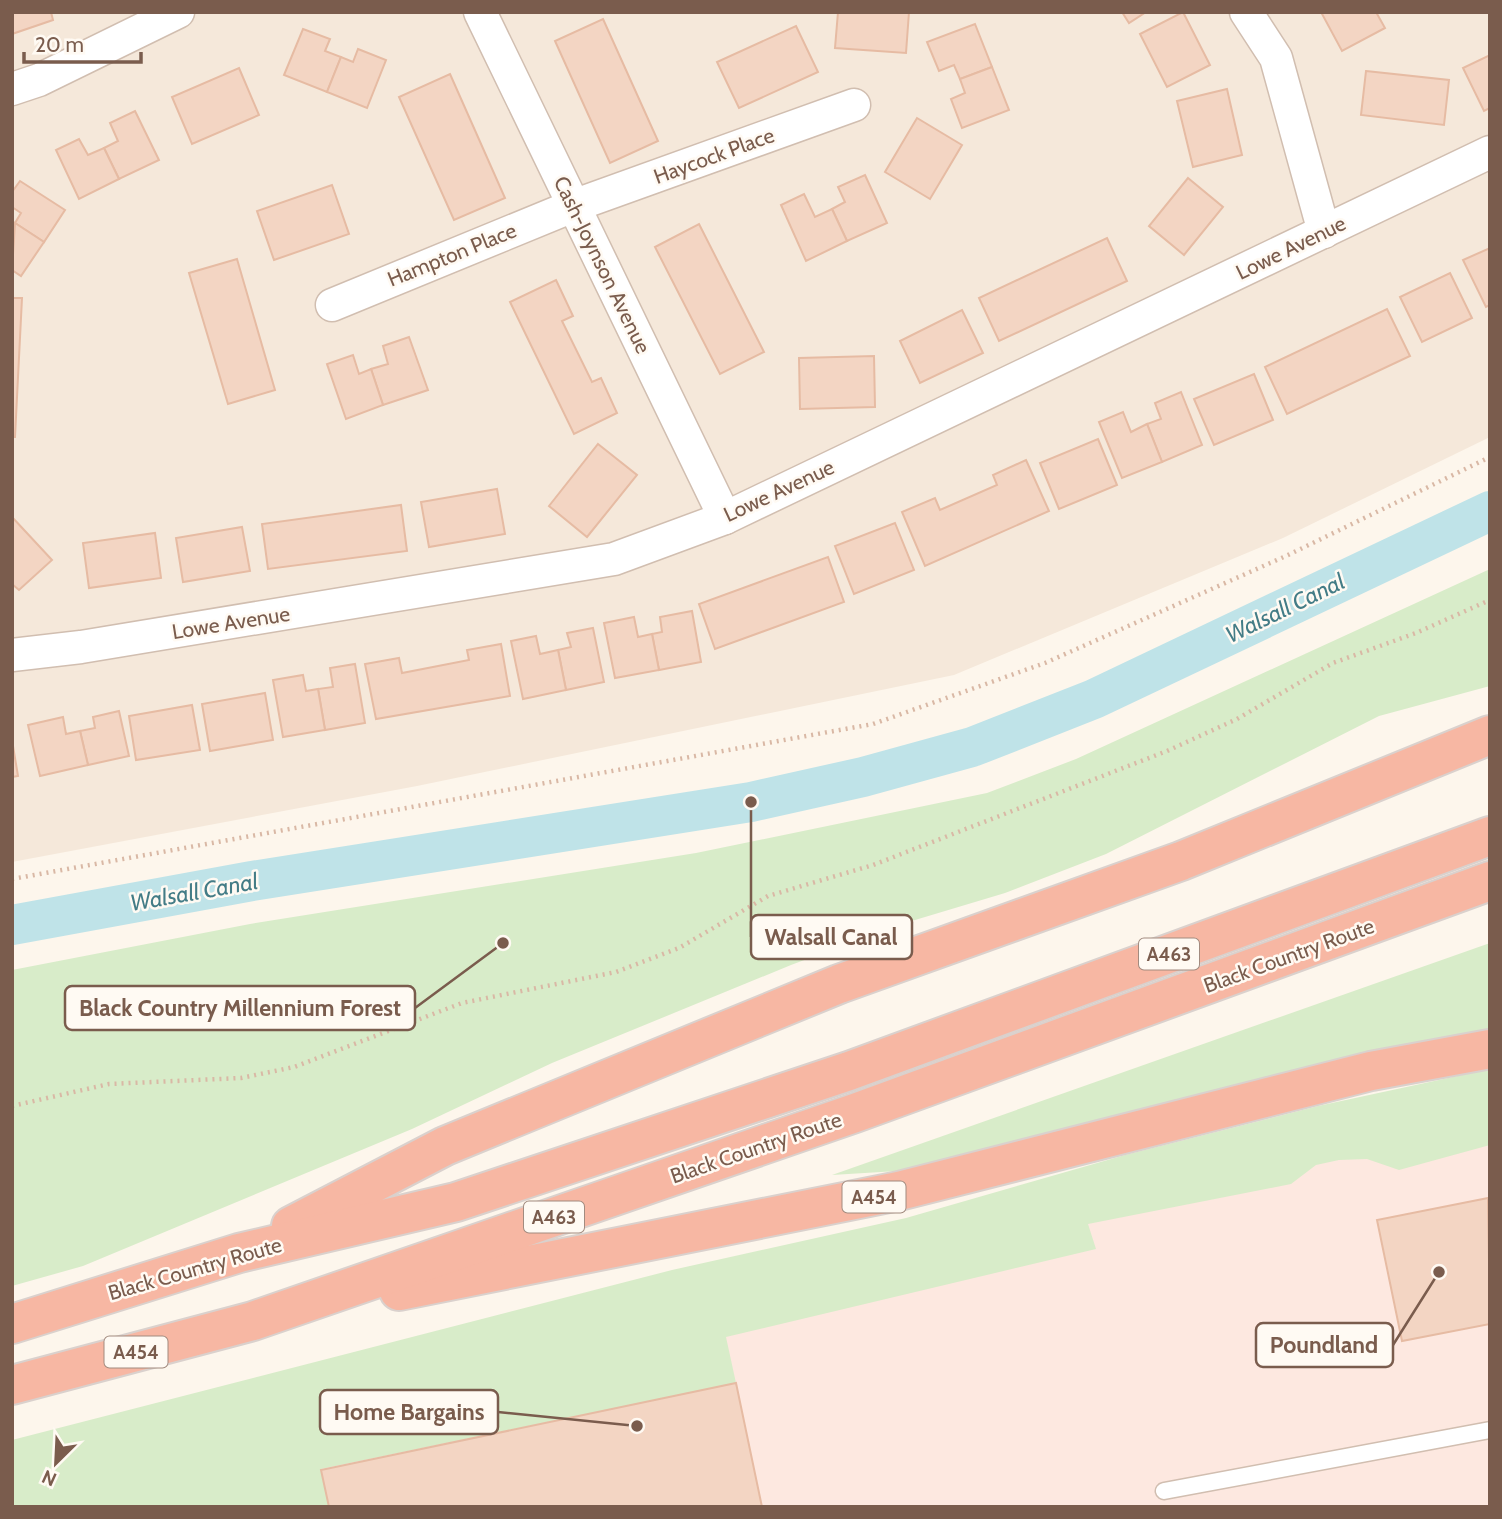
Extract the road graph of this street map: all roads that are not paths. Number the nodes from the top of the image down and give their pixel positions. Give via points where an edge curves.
1 (178, 12) edge
2 (480, 12) edge
3 (1247, 12) edge
4 (12, 89) edge
5 (855, 105) dead end
6 (1490, 152) edge
7 (573, 206) junction
8 (1324, 232) junction
9 (332, 305) dead end
10 (725, 518) junction
11 (12, 655) edge
12 (1490, 735) edge
13 (1490, 836) edge
14 (1490, 881) edge
15 (1490, 1049) edge
16 (239, 1253) junction
17 (253, 1321) junction
18 (12, 1324) edge
19 (16, 1384) edge
20 (1490, 1430) edge
21 (1164, 1491) dead end

1 - 4 street
2 - 7 street, Cash-Joynson Avenue
3 - 8 street via 1276,58
5 - 7 street, Haycock Place
6 - 8 street, Lowe Avenue
7 - 9 street, Hampton Place
7 - 10 street, Cash-Joynson Avenue
8 - 10 street, Lowe Avenue
10 - 11 street, Lowe Avenue via 614,559
12 - 16 highway via 1181,861 839,984 458,1141
13 - 16 highway, Black Country Route / A463 via 823,1080 456,1202
14 - 17 highway, Black Country Route / A463 via 855,1113
15 - 17 highway, A454 via 1371,1071 899,1191
16 - 18 highway, Black Country Route
17 - 19 highway, Black Country Route / A454
20 - 21 lane

